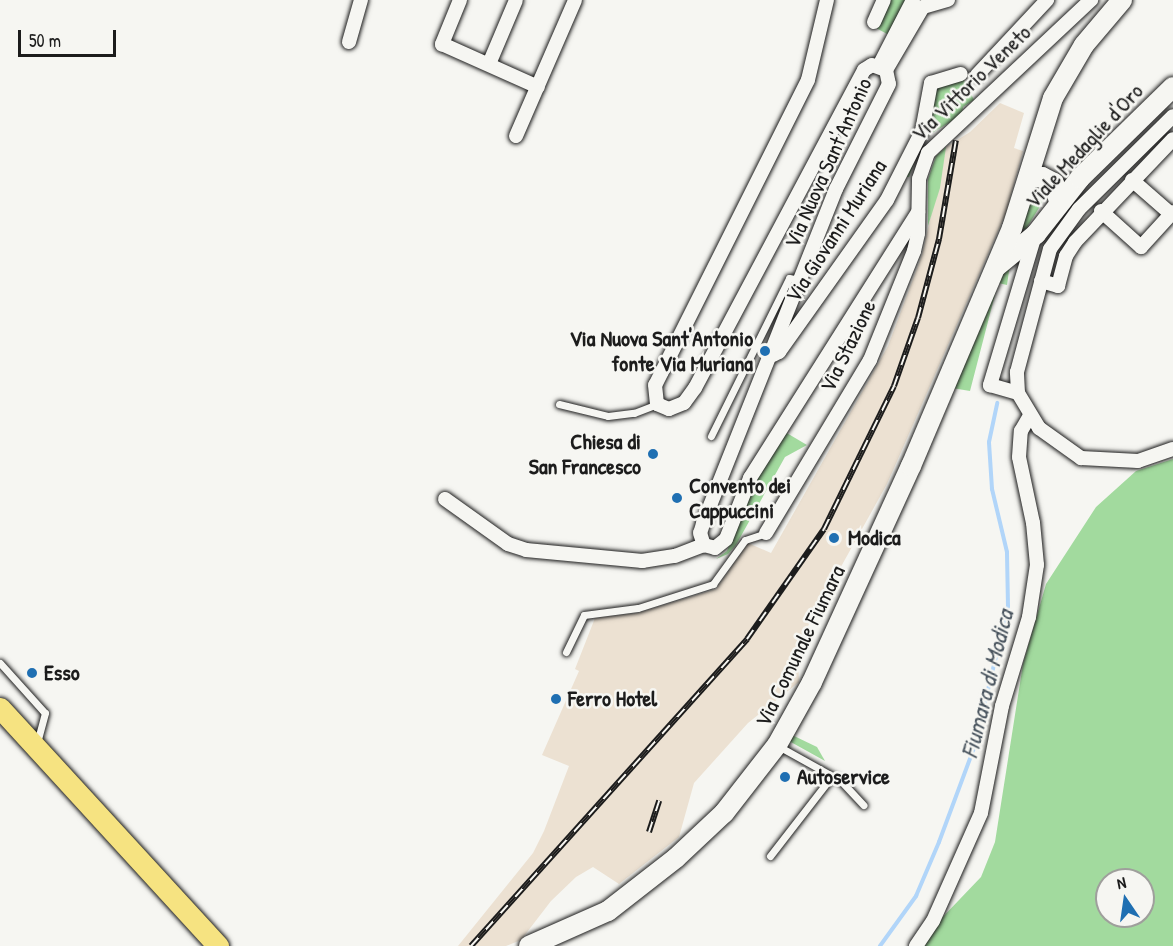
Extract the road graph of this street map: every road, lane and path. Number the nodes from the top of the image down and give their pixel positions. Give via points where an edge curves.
1 (361, 0) edge
2 (460, 0) edge
3 (516, 0) edge
4 (575, 0) edge
5 (827, 0) edge
6 (884, 0) edge
7 (913, 0) edge
8 (948, 0) edge
9 (1047, 0) edge
10 (1091, 0) edge
11 (1122, 0) edge
12 (874, 22) dead end
13 (348, 42) dead end
14 (489, 64) junction
15 (883, 67) junction
16 (962, 74) dead end
17 (977, 75) dead end
18 (538, 87) junction
19 (1173, 87) edge
20 (1173, 116) edge
21 (516, 136) dead end
22 (1170, 148) edge
23 (1029, 178) junction
24 (1132, 180) junction
25 (1059, 202) junction
26 (1101, 211) junction
27 (918, 212) junction
28 (1172, 213) edge
29 (1024, 238) junction
30 (1050, 249) junction
31 (914, 251) joint
32 (994, 269) joint
33 (800, 280) junction
34 (1041, 281) junction
35 (771, 356) junction
36 (1018, 393) junction
37 (558, 404) dead end
38 (657, 404) junction
39 (1029, 417) junction
40 (711, 436) dead end
41 (1173, 449) edge
42 (445, 499) dead end
43 (766, 533) joint
44 (704, 545) junction
45 (566, 652) dead end
46 (0, 663) edge
47 (0, 708) edge
48 (777, 745) junction
49 (36, 748) junction
50 (832, 776) junction
51 (863, 805) dead end
52 (770, 856) dead end
53 (218, 946) edge
54 (529, 946) edge
55 (916, 946) edge

1 - 13 street
2 - 14 street via 442,44
3 - 14 street
4 - 18 street
5 - 38 street via 808,80 655,385
6 - 12 street
7 - 15 street
8 - 15 street via 923,7
9 - 17 street
10 - 27 street, Via Vittorio Veneto via 932,148 919,179
11 - 23 street via 1069,68 1043,122
14 - 18 street
15 - 33 street, Via Nuova Sant'Antonio via 889,84 836,189
15 - 38 street, Via Nuova Sant'Antonio via 864,70 695,388 676,408
16 - 35 street, Via Giovanni Muriana via 931,83 922,131 887,200 780,352
18 - 21 street
19 - 25 street, Viale Medaglie d'Oro
20 - 30 street via 1078,209
22 - 24 street
23 - 25 street via 1042,177 1054,183
23 - 29 street
24 - 26 street
24 - 28 street
25 - 29 street, Viale Medaglie d'Oro
26 - 28 street via 1141,247
26 - 34 street via 1066,255 1058,286
27 - 31 street, Via Vittorio Veneto
27 - 44 street via 895,242 750,478 726,539 715,548
29 - 30 street
29 - 32 street, Viale Medaglie d'Oro
29 - 36 street via 1021,277 990,385
30 - 34 street
31 - 43 street, Via Stazione via 870,360
32 - 48 street, Via Comunale Fiumara via 911,466 812,682
33 - 35 street, Via Nuova Sant'Antonio
33 - 40 lane via 789,278
34 - 36 street via 1017,372
35 - 44 street, Via Nuova Sant'Antonio via 703,524
36 - 39 street
37 - 38 lane via 608,416 634,413
39 - 41 street via 1052,440 1081,458 1138,461
39 - 55 street via 1021,431 1019,457 1037,565 1029,617 1002,706 981,813 933,921
42 - 44 street via 508,544 526,550 642,561 675,556
43 - 45 lane via 745,540 713,584 638,608 584,615
46 - 49 lane via 45,713
47 - 49 main road
48 - 50 lane
48 - 54 street, Via Comunale Fiumara via 724,813 676,858 608,911
49 - 53 main road
50 - 51 lane
50 - 52 lane

